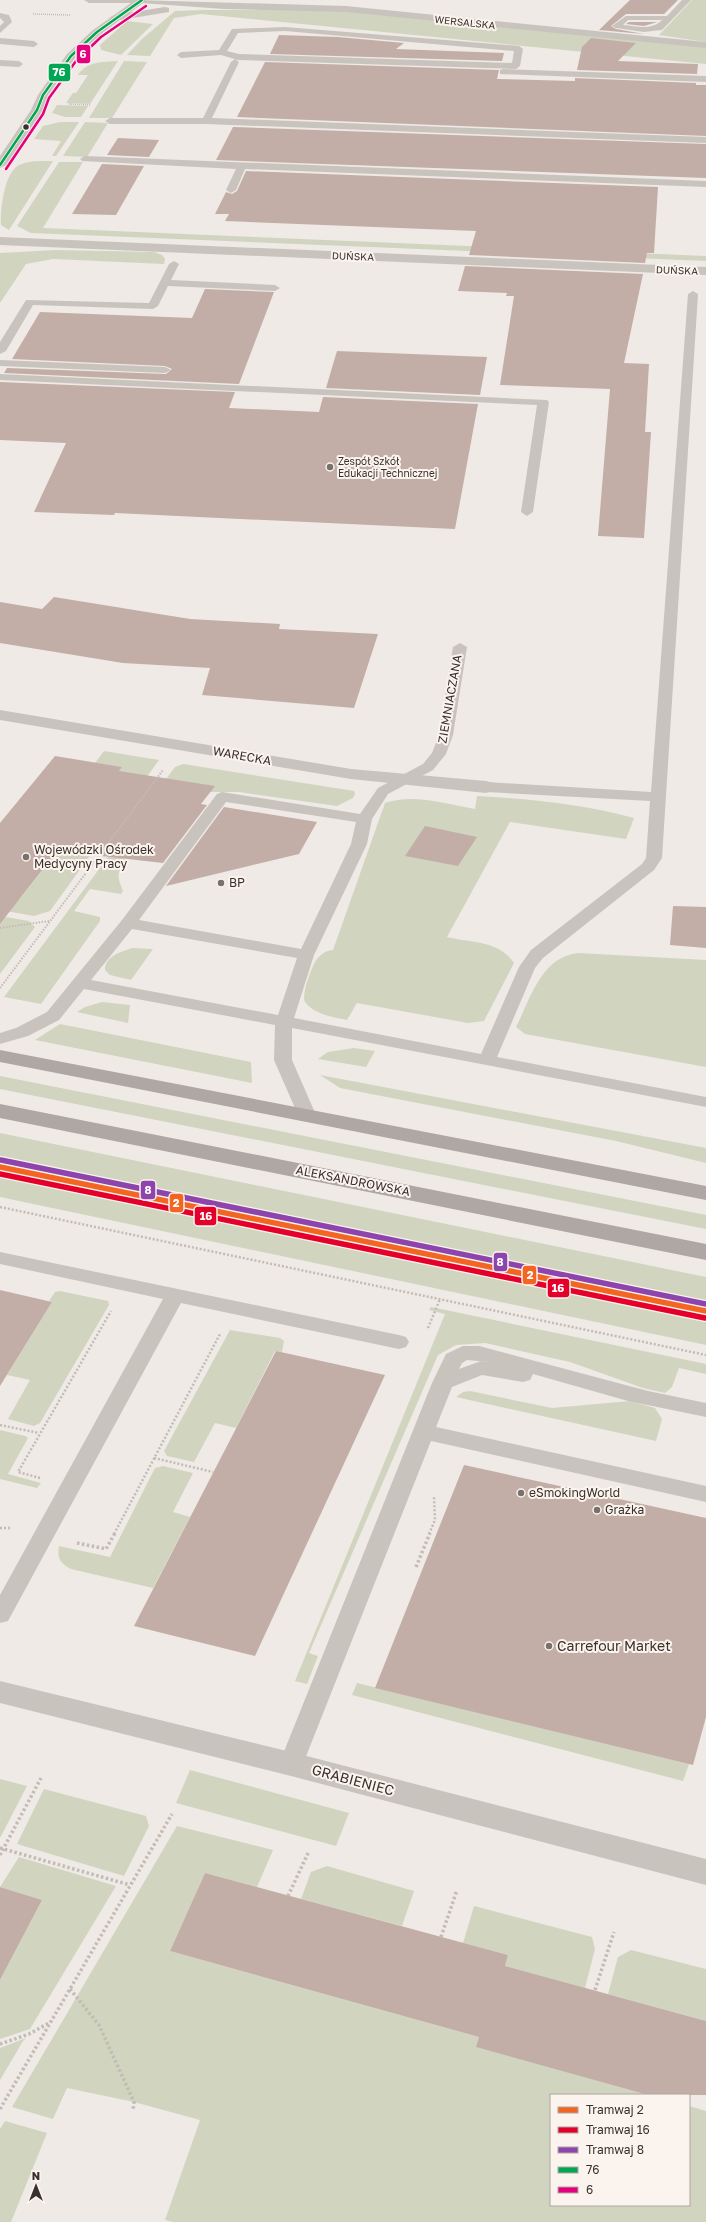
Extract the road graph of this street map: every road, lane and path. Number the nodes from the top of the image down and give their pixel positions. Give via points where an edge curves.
1 (90, 0) edge
2 (141, 0) edge
3 (198, 0) edge
4 (687, 0) edge
5 (224, 6) junction
6 (26, 14) dead end
7 (0, 15) edge
8 (73, 15) dead end
9 (114, 18) junction
10 (669, 18) junction
11 (0, 31) edge
12 (0, 41) edge
13 (34, 44) dead end
14 (706, 45) edge
15 (222, 52) junction
16 (235, 62) junction
17 (0, 63) edge
18 (19, 64) dead end
19 (706, 79) edge
20 (65, 104) dead end
21 (93, 105) dead end
22 (110, 121) dead end
23 (206, 121) junction
24 (706, 140) edge
25 (85, 159) dead end
26 (0, 165) edge
27 (242, 166) junction
28 (706, 184) edge
29 (231, 190) dead end
30 (0, 230) edge
31 (0, 241) edge
32 (64, 244) junction
33 (0, 250) edge
34 (174, 264) dead end
35 (706, 271) edge
36 (165, 283) junction
37 (275, 288) dead end
38 (693, 294) dead end
39 (699, 318) edge
40 (0, 351) edge
41 (0, 363) edge
42 (165, 370) dead end
43 (0, 377) edge
44 (527, 512) dead end
45 (460, 647) dead end
46 (0, 715) edge
47 (181, 745) junction
48 (404, 780) junction
49 (486, 787) joint
50 (659, 797) junction
51 (364, 819) junction
52 (49, 921) dead end
53 (128, 923) junction
54 (0, 928) edge
55 (306, 955) junction
56 (81, 983) junction
57 (0, 988) edge
58 (284, 1022) junction
59 (0, 1039) edge
60 (0, 1056) edge
61 (487, 1060) junction
62 (706, 1102) edge
63 (0, 1112) edge
64 (307, 1115) junction
65 (706, 1193) edge
66 (0, 1206) edge
67 (706, 1252) edge
68 (0, 1258) edge
69 (175, 1295) junction
70 (113, 1307) dead end
71 (222, 1330) dead end
72 (399, 1342) dead end
73 (706, 1355) edge
74 (706, 1410) edge
75 (0, 1425) edge
76 (424, 1432) junction
77 (39, 1433) junction
78 (154, 1458) junction
79 (213, 1472) dead end
80 (43, 1478) dead end
81 (433, 1491) dead end
82 (706, 1494) edge
83 (0, 1528) edge
84 (43, 1535) junction
85 (416, 1567) dead end
86 (6, 1589) edge
87 (0, 1615) edge
88 (0, 1692) edge
89 (291, 1764) junction
90 (41, 1778) dead end
91 (172, 1814) dead end
92 (2, 1848) edge
93 (309, 1851) dead end
94 (0, 1855) edge
95 (706, 1872) edge
96 (130, 1885) junction
97 (457, 1890) dead end
98 (288, 1896) dead end
99 (614, 1932) dead end
100 (441, 1937) dead end
101 (70, 1989) junction
102 (595, 1990) dead end
103 (50, 2022) junction
104 (0, 2044) edge
105 (0, 2109) edge
106 (133, 2110) dead end

1 - 2 street, WERSALSKA
1 - 9 street via 102,12
2 - 5 street, WERSALSKA
2 - 9 street
3 - 5 street, WERSALSKA
4 - 10 lane
5 - 9 street, WERSALSKA via 154,11
5 - 14 street, WERSALSKA via 346,9
6 - 8 path
7 - 11 lane via 6,17 8,22
9 - 26 street via 79,47 62,68
10 - 10 lane via 659,28 644,30 616,26 626,18
12 - 13 lane
15 - 15 lane via 238,57 516,66 519,49 285,29 235,31
15 - 16 lane via 183,58
16 - 19 lane
16 - 23 lane
17 - 18 lane
20 - 21 path
22 - 23 lane
23 - 24 lane
25 - 27 lane
27 - 28 lane
27 - 29 lane
30 - 32 street via 29,239
31 - 32 street, DUŃSKA
32 - 33 street
32 - 35 street, DUŃSKA
34 - 36 lane
36 - 37 lane
36 - 40 lane via 153,306 30,302
38 - 39 lane
39 - 50 lane
41 - 42 lane
43 - 44 lane via 543,402
45 - 48 lane, ZIEMNIACZANA via 446,734 439,754 428,767
46 - 47 street, WARECKA
47 - 48 street, WARECKA via 351,774
47 - 57 path
48 - 49 street, WARECKA
48 - 51 lane, ZIEMNIACZANA via 383,791
49 - 50 lane
50 - 61 lane via 654,858 648,867 537,954 527,967
51 - 53 lane via 222,797
51 - 55 lane via 359,844
52 - 54 path
53 - 55 lane
53 - 56 lane
55 - 58 lane
56 - 58 lane
56 - 59 lane via 53,1016 22,1032
58 - 61 lane
58 - 64 lane via 283,1060
60 - 64 main road
61 - 62 lane
63 - 67 main road, ALEKSANDROWSKA
64 - 65 main road
66 - 73 path
68 - 69 lane
69 - 72 lane
69 - 84 lane
70 - 77 path
71 - 78 path
74 - 76 lane via 481,1368 442,1383
75 - 77 path
76 - 82 lane
76 - 89 lane
77 - 80 path via 18,1472
78 - 79 path
78 - 84 path via 106,1549
81 - 85 path via 435,1520
83 - 84 path
84 - 86 lane
86 - 87 lane
88 - 89 street, GRABIENIEC
89 - 95 street, GRABIENIEC
90 - 92 path
91 - 96 path
92 - 94 path
92 - 96 path
93 - 98 path
96 - 101 path
97 - 100 path
99 - 102 path
101 - 103 path
101 - 106 path via 99,2025 134,2102
103 - 104 path via 29,2034
103 - 105 path

